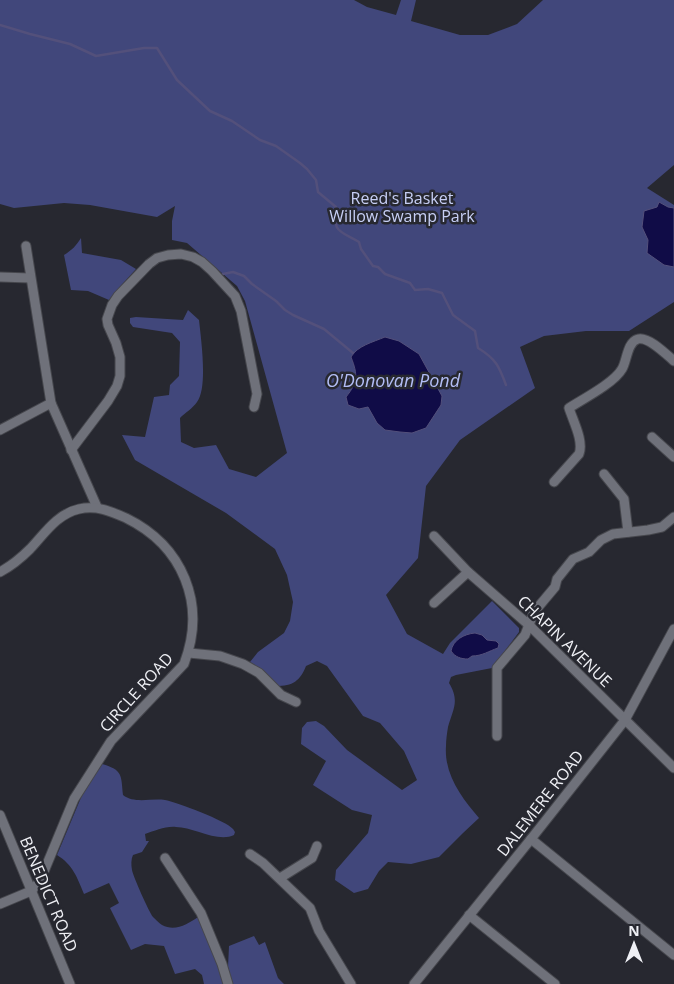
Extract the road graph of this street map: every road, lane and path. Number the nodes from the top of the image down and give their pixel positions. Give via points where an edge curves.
1 (26, 246) dead end
2 (0, 277) edge
3 (30, 278) junction
4 (674, 360) edge
5 (50, 403) junction
6 (254, 407) dead end
7 (0, 430) edge
8 (652, 437) dead end
9 (71, 450) junction
10 (674, 457) edge
11 (604, 474) dead end
12 (554, 482) dead end
13 (97, 507) junction
14 (674, 517) edge
15 (628, 532) junction
16 (434, 536) dead end
17 (0, 572) edge
18 (468, 572) junction
19 (434, 603) dead end
20 (529, 625) junction
21 (674, 629) edge
22 (189, 653) junction
23 (296, 702) dead end
24 (625, 720) junction
25 (497, 736) dead end
26 (674, 768) edge
27 (0, 815) edge
28 (531, 839) junction
29 (317, 846) dead end
30 (250, 854) dead end
31 (165, 858) dead end
32 (280, 878) junction
33 (31, 891) junction
34 (0, 904) edge
35 (470, 915) junction
36 (674, 955) edge
37 (70, 984) edge
38 (228, 984) edge
39 (351, 984) edge
40 (414, 984) edge
41 (555, 984) edge

1 - 3 street
2 - 3 street
3 - 5 street
4 - 12 street via 646,340 633,342 622,371 569,408 581,450
5 - 7 street
5 - 9 street
6 - 9 street via 257,394 241,310 235,296 202,262 181,254 168,254 148,264 112,305 107,319 120,357 117,386
8 - 10 street
9 - 13 street
11 - 15 street via 624,499
13 - 17 street via 66,513 29,550
13 - 22 street, CIRCLE ROAD via 136,523 170,552 185,579 191,599 193,614
14 - 15 street via 662,527
15 - 20 street via 613,534 589,552 573,559 534,612
16 - 18 street, CHAPIN AVENUE
18 - 19 street
18 - 20 street, CHAPIN AVENUE
20 - 24 street, CHAPIN AVENUE
20 - 25 street via 525,635 497,668
21 - 24 street, DALEMERE ROAD
22 - 23 street via 220,656 243,664 259,673 281,695
22 - 33 street, CIRCLE ROAD via 184,664 111,741 74,799 40,881
24 - 26 street, CHAPIN AVENUE
24 - 28 street, DALEMERE ROAD
27 - 33 street, BENEDICT ROAD
28 - 35 street, DALEMERE ROAD
28 - 36 street
29 - 32 street via 312,858
30 - 32 street
31 - 38 street via 201,913
32 - 39 street via 310,908 319,931
33 - 34 street
33 - 37 street, BENEDICT ROAD
35 - 40 street, DALEMERE ROAD
35 - 41 street

